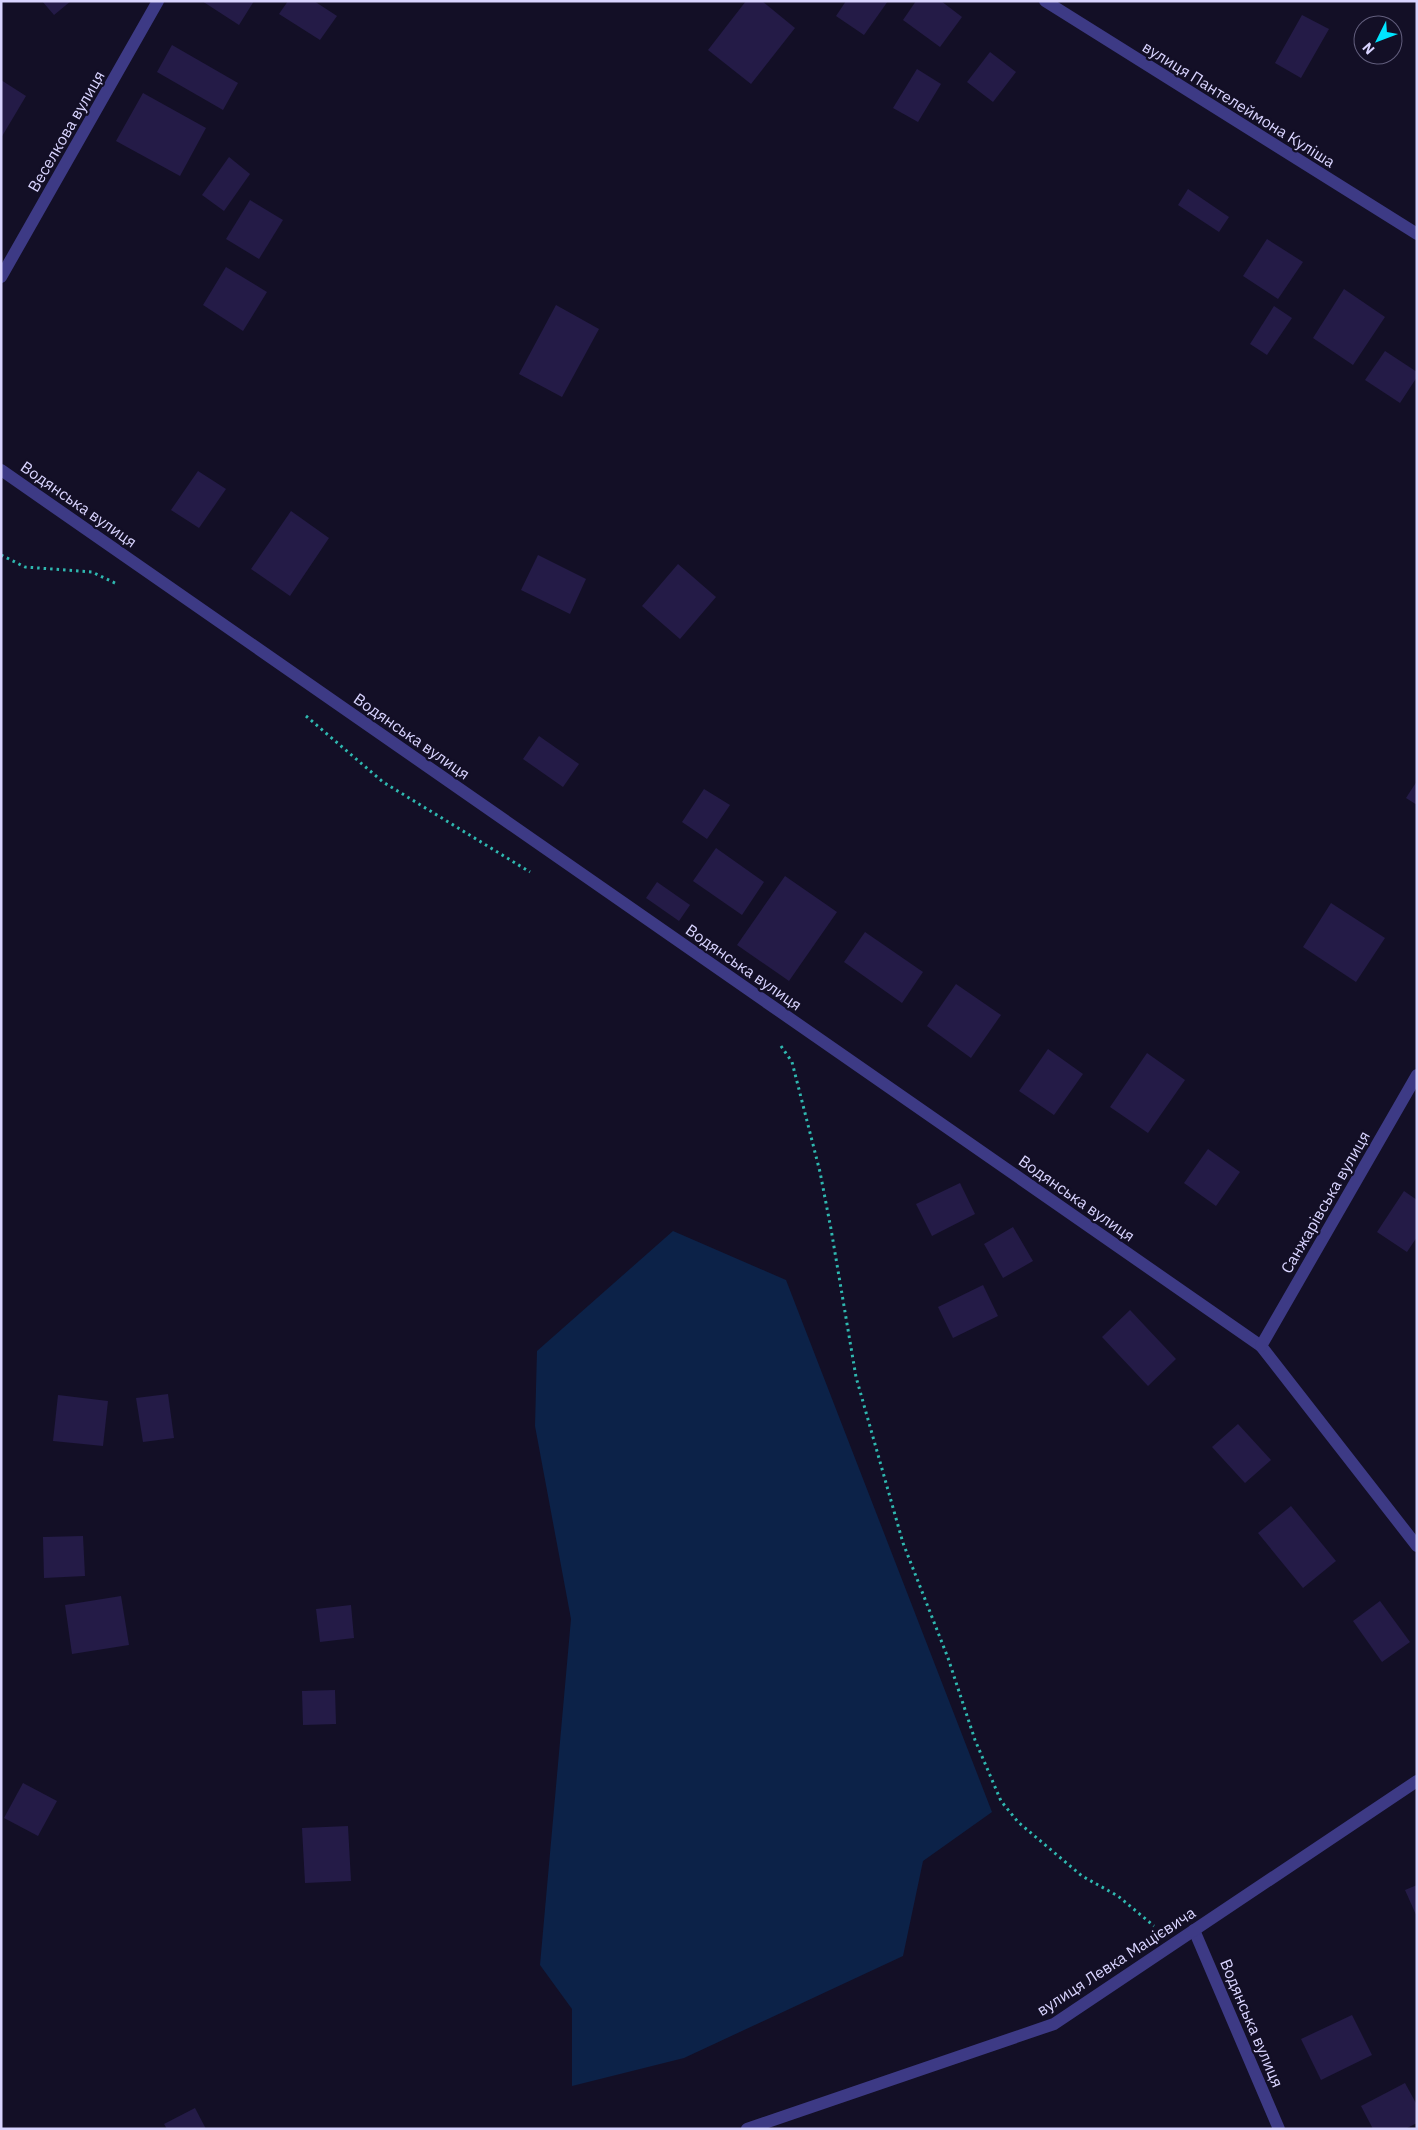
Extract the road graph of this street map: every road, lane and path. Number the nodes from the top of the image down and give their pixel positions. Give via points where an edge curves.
1 (158, 1) edge
2 (1044, 1) edge
3 (1417, 234) edge
4 (1, 277) edge
5 (1, 470) edge
6 (1, 555) edge
7 (126, 588) dead end
8 (303, 713) dead end
9 (530, 872) dead end
10 (776, 1043) dead end
11 (1417, 1075) edge
12 (1261, 1346) junction
13 (1417, 1546) edge
14 (1417, 1781) edge
15 (1194, 1930) junction
16 (1172, 1944) junction
17 (747, 2129) edge
18 (1279, 2129) edge

1 - 4 street, Веселкова вулиця
2 - 3 street, вулиця Пантелеймона Куліша
5 - 12 street, Водянська вулиця
6 - 7 path via 25,568 92,572
8 - 9 path via 383,782
10 - 16 path via 784,1048 795,1071 830,1219 856,1377 903,1543 948,1658 975,1740 1001,1801 1018,1822 1082,1876 1118,1896
11 - 12 street, Санжарівська вулиця
12 - 13 street, Водянська вулиця
14 - 15 street, вулиця Левка Мацієвича
15 - 16 street, вулиця Левка Мацієвича
15 - 18 street, Водянська вулиця
16 - 17 street, вулиця Левка Мацієвича via 1054,2024

